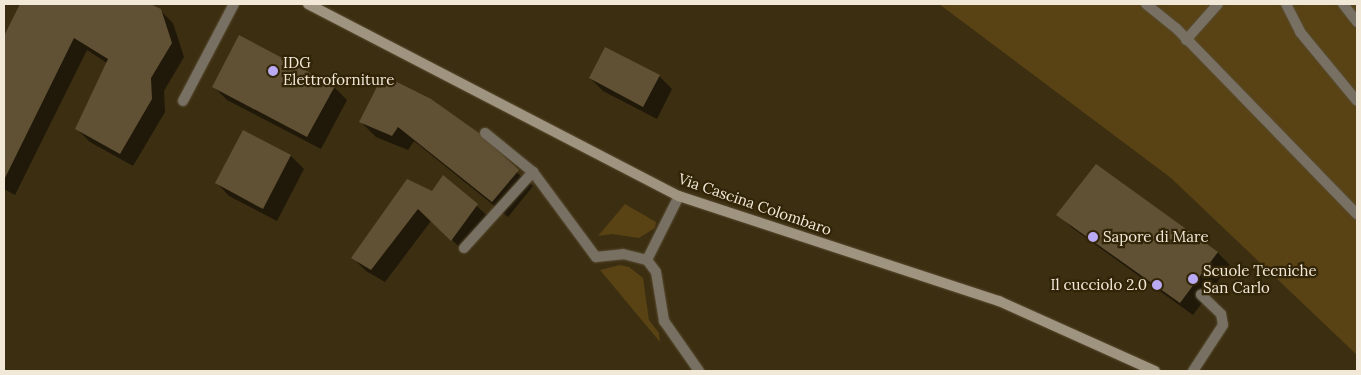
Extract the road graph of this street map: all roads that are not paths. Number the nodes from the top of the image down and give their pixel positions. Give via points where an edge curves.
1 (234, 4) edge
2 (308, 4) edge
3 (1146, 4) edge
4 (1218, 4) edge
5 (1286, 4) edge
6 (1343, 4) edge
7 (1357, 22) edge
8 (1186, 40) junction
9 (183, 101) dead end
10 (1357, 101) edge
11 (485, 133) dead end
12 (533, 172) junction
13 (679, 196) junction
14 (1357, 214) edge
15 (464, 248) dead end
16 (647, 260) junction
17 (1201, 295) dead end
18 (699, 371) edge
19 (1155, 371) edge
20 (1193, 371) edge

1 - 9 street
2 - 13 main road, Via Cascina Colombaro
3 - 8 street
4 - 8 street
5 - 10 street via 1300,32
6 - 7 street
8 - 14 street
11 - 12 street
12 - 15 street
12 - 16 street via 596,257 623,254
13 - 16 street
13 - 19 main road, Via Cascina Colombaro via 999,301
16 - 18 street via 656,272 664,321
17 - 20 street via 1221,314 1223,325

